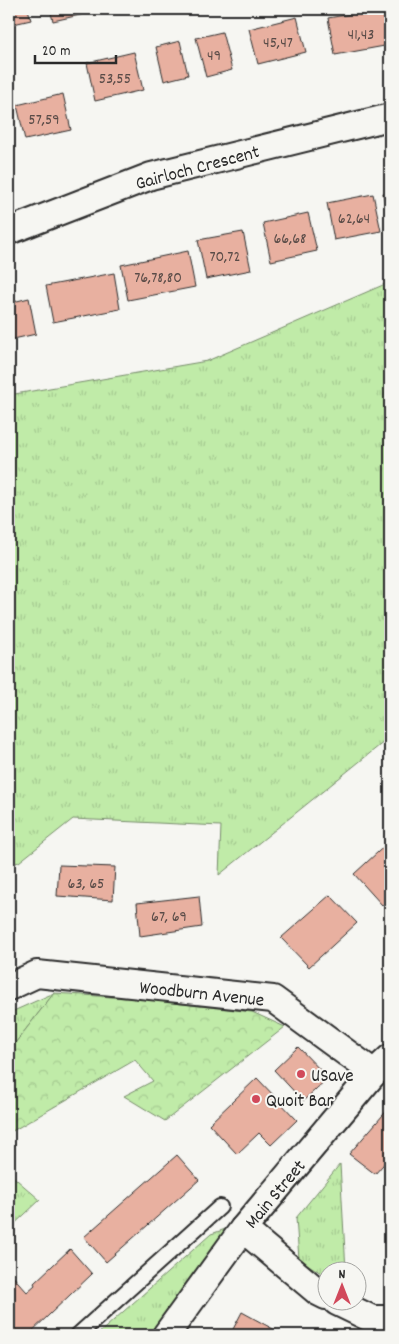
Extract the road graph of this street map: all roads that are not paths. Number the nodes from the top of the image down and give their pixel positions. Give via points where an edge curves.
1 (390, 117) edge
2 (9, 230) edge
3 (9, 986) edge
4 (382, 1066) edge
5 (220, 1207) dead end
6 (243, 1229) junction
7 (316, 1290) edge
8 (358, 1312) edge
9 (390, 1319) edge
10 (78, 1335) edge
11 (166, 1335) edge

1 - 2 street, Gairloch Crescent via 151,176
3 - 4 street, Woodburn Avenue via 37,974 273,999
4 - 6 street, Main Street
5 - 10 lane, Main Street
6 - 7 street
6 - 11 street, Main Street
8 - 9 street via 372,1319

